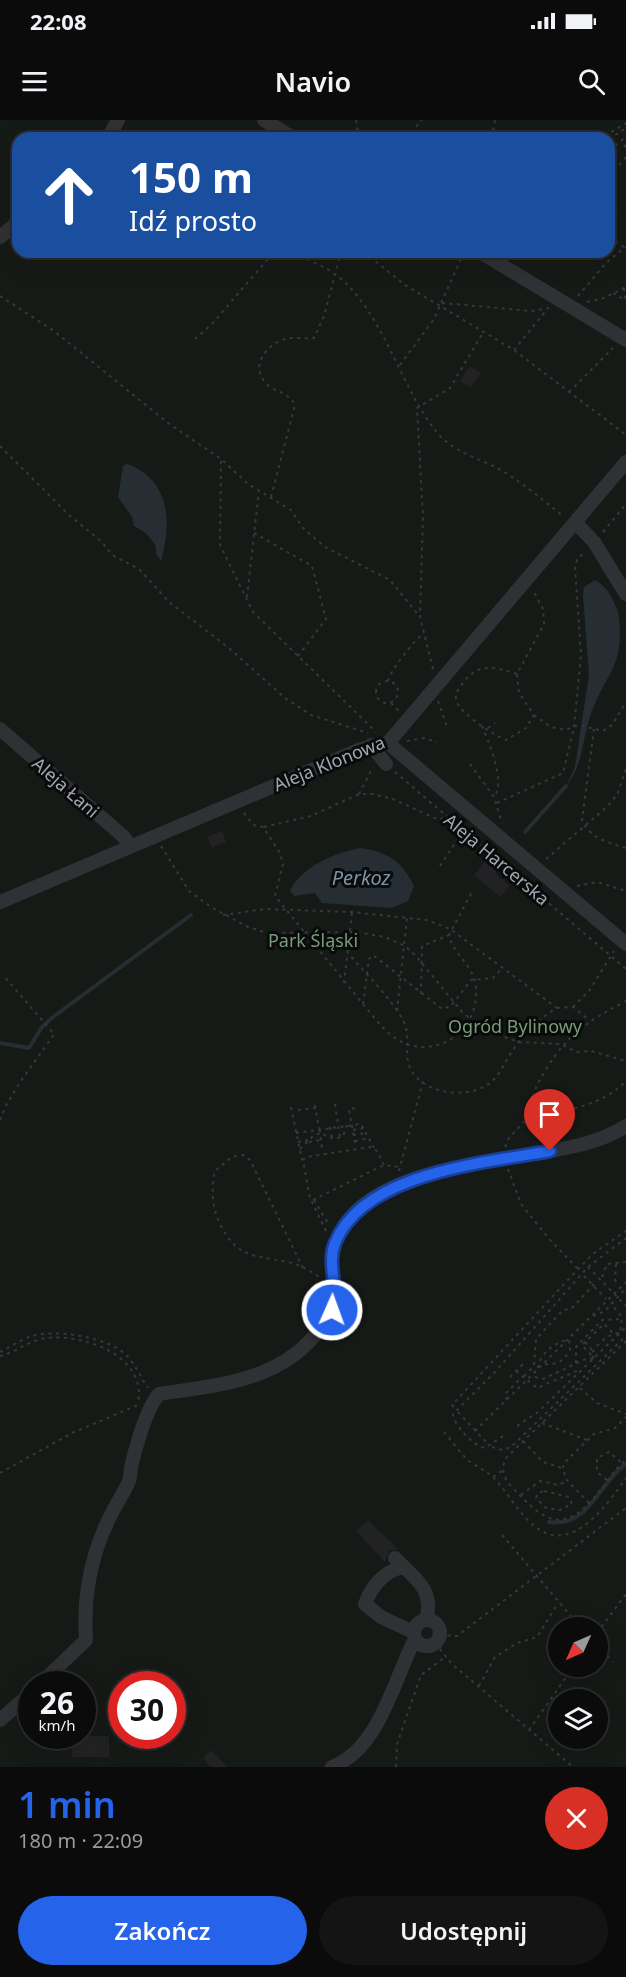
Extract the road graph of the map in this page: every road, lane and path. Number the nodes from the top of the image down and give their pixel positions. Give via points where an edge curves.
1 (264, 120) edge
2 (422, 120) edge
3 (626, 123) edge
4 (283, 132) edge
5 (411, 132) edge
6 (611, 132) edge
7 (626, 157) edge
8 (616, 169) joint
9 (615, 172) edge
10 (12, 227) edge
11 (0, 237) edge
12 (269, 258) edge
13 (305, 258) edge
14 (339, 258) edge
15 (371, 258) edge
16 (461, 258) edge
17 (491, 258) edge
18 (612, 258) edge
19 (335, 274) junction
20 (625, 287) edge
21 (613, 293) junction
22 (0, 296) edge
23 (626, 300) edge
24 (570, 303) junction
25 (441, 304) junction
26 (548, 308) junction
27 (484, 331) junction
28 (195, 339) dead end
29 (625, 339) edge
30 (514, 350) junction
31 (400, 365) junction
32 (569, 392) junction
33 (421, 406) junction
34 (626, 435) edge
35 (0, 446) edge
36 (221, 459) junction
37 (626, 462) edge
38 (259, 490) junction
39 (271, 497) junction
40 (576, 524) junction
41 (254, 533) junction
42 (575, 568) dead end
43 (532, 587) dead end
44 (626, 594) edge
45 (247, 599) junction
46 (420, 617) junction
47 (424, 633) junction
48 (298, 656) junction
49 (516, 674) junction
50 (388, 681) junction
51 (437, 687) junction
52 (453, 688) dead end
53 (457, 691) junction
54 (626, 702) edge
55 (390, 703) junction
56 (397, 710) dead end
57 (534, 715) junction
58 (495, 723) dead end
59 (482, 725) junction
60 (447, 727) dead end
61 (574, 727) junction
62 (489, 728) junction
63 (592, 728) junction
64 (0, 729) edge
65 (437, 742) dead end
66 (388, 743) junction
67 (378, 754) junction
68 (470, 764) dead end
69 (626, 769) edge
70 (359, 794) junction
71 (494, 797) junction
72 (497, 803) junction
73 (243, 811) dead end
74 (447, 816) junction
75 (263, 827) junction
76 (585, 827) junction
77 (464, 831) junction
78 (155, 836) junction
79 (130, 846) junction
80 (503, 848) junction
81 (626, 848) edge
82 (497, 859) junction
83 (440, 866) dead end
84 (535, 867) junction
85 (626, 891) edge
86 (472, 892) dead end
87 (568, 895) junction
88 (0, 902) edge
89 (286, 910) junction
90 (352, 912) junction
91 (223, 915) junction
92 (407, 917) junction
93 (450, 929) junction
94 (350, 932) junction
95 (303, 933) junction
96 (449, 935) junction
97 (624, 942) edge
98 (405, 946) junction
99 (348, 953) junction
100 (610, 955) junction
101 (423, 964) junction
102 (502, 968) junction
103 (626, 969) edge
104 (3, 975) dead end
105 (368, 976) junction
106 (401, 977) junction
107 (475, 980) junction
108 (344, 982) junction
109 (421, 994) junction
110 (626, 1001) edge
111 (454, 1003) junction
112 (363, 1005) junction
113 (573, 1007) junction
114 (556, 1008) junction
115 (398, 1011) junction
116 (590, 1020) junction
117 (470, 1021) junction
118 (518, 1042) junction
119 (561, 1044) junction
120 (408, 1045) junction
121 (626, 1061) edge
122 (423, 1081) junction
123 (626, 1081) edge
124 (335, 1104) dead end
125 (291, 1107) dead end
126 (356, 1108) dead end
127 (298, 1110) dead end
128 (530, 1115) junction
129 (0, 1120) edge
130 (351, 1124) junction
131 (347, 1125) junction
132 (338, 1126) junction
133 (626, 1126) edge
134 (330, 1127) junction
135 (365, 1128) junction
136 (319, 1129) junction
137 (352, 1130) junction
138 (307, 1131) junction
139 (296, 1133) junction
140 (320, 1133) junction
141 (367, 1133) junction
142 (353, 1135) junction
143 (340, 1138) junction
144 (370, 1138) junction
145 (332, 1139) junction
146 (321, 1140) junction
147 (308, 1141) junction
148 (298, 1142) junction
149 (322, 1148) dead end
150 (374, 1148) junction
151 (300, 1149) junction
152 (504, 1159) junction
153 (303, 1162) junction
154 (384, 1165) junction
155 (313, 1200) junction
156 (626, 1231) edge
157 (626, 1238) edge
158 (626, 1262) edge
159 (616, 1264) junction
160 (588, 1267) junction
161 (303, 1268) junction
162 (579, 1270) junction
163 (584, 1276) dead end
164 (602, 1277) dead end
165 (597, 1281) dead end
166 (325, 1282) dead end
167 (626, 1282) edge
168 (618, 1284) dead end
169 (593, 1285) junction
170 (626, 1290) edge
171 (613, 1292) junction
172 (618, 1297) junction
173 (606, 1299) dead end
174 (614, 1306) dead end
175 (626, 1306) edge
176 (593, 1316) junction
177 (622, 1319) junction
178 (626, 1327) edge
179 (613, 1333) junction
180 (620, 1333) junction
181 (626, 1336) edge
182 (574, 1339) dead end
183 (569, 1340) junction
184 (585, 1342) junction
185 (579, 1343) junction
186 (625, 1344) edge
187 (593, 1351) junction
188 (0, 1352) edge
189 (0, 1356) edge
190 (593, 1357) junction
191 (576, 1363) junction
192 (523, 1364) dead end
193 (543, 1364) junction
194 (538, 1369) junction
195 (582, 1370) junction
196 (516, 1371) junction
197 (524, 1376) dead end
198 (510, 1377) dead end
199 (535, 1377) dead end
200 (519, 1380) dead end
201 (527, 1380) junction
202 (144, 1383) dead end
203 (579, 1387) junction
204 (156, 1398) junction
205 (507, 1400) junction
206 (138, 1406) junction
207 (454, 1407) dead end
208 (458, 1412) dead end
209 (626, 1416) edge
210 (542, 1423) junction
211 (517, 1426) dead end
212 (476, 1431) junction
213 (444, 1432) dead end
214 (503, 1436) dead end
215 (587, 1440) junction
216 (523, 1441) junction
217 (488, 1443) dead end
218 (492, 1447) dead end
219 (624, 1462) edge
220 (562, 1468) junction
221 (503, 1470) junction
222 (0, 1473) edge
223 (493, 1477) junction
224 (626, 1478) edge
225 (608, 1480) junction
226 (568, 1481) junction
227 (558, 1485) junction
228 (556, 1494) junction
229 (520, 1496) junction
230 (589, 1503) junction
231 (626, 1508) edge
232 (502, 1535) dead end
233 (537, 1577) junction
234 (626, 1594) edge
235 (558, 1603) junction
236 (571, 1617) edge
237 (608, 1618) edge
238 (426, 1620) junction
239 (414, 1635) junction
240 (437, 1639) junction
241 (446, 1657) junction
242 (608, 1657) edge
243 (613, 1662) dead end
244 (54, 1671) edge
245 (566, 1677) edge
246 (478, 1686) junction
247 (18, 1704) edge
248 (0, 1720) edge
249 (529, 1730) junction
250 (566, 1761) junction
251 (332, 1767) edge
252 (396, 1767) edge
253 (562, 1767) edge
254 (573, 1767) edge

1 - 4 street
2 - 5 path
3 - 6 path
7 - 8 path
8 - 9 path
10 - 11 street
12 - 28 path
13 - 19 path
14 - 19 path
15 - 25 path via 405,285
16 - 25 path
17 - 24 street
18 - 24 path
19 - 31 path via 353,292
19 - 39 path via 314,338 279,341 260,359 264,381 287,395 295,405
20 - 21 path
20 - 23 path
21 - 23 path
21 - 24 path via 593,301
22 - 36 path via 54,331 168,423
24 - 26 path
24 - 29 street
25 - 26 path via 531,311
25 - 27 path
25 - 31 path
26 - 30 path
27 - 30 path
27 - 33 path via 450,388
29 - 32 path
30 - 32 path
31 - 33 path
32 - 34 path
33 - 40 path via 444,439 508,474
33 - 46 path via 417,408 423,517
35 - 67 path, Aleja Harcerska via 112,555 139,569 169,602 285,698 318,718 368,732
36 - 38 path
36 - 45 path via 220,546
37 - 40 street, Aleja Klonowa
38 - 39 path
38 - 41 path
39 - 46 path via 291,510 303,528 325,547 390,580
40 - 44 street via 594,542
40 - 51 street, Aleja Klonowa
41 - 45 path
41 - 48 path via 312,566 326,620
42 - 61 path via 581,656
43 - 49 path via 543,609 544,624
45 - 48 path via 253,612
46 - 47 path
47 - 50 path via 416,638
47 - 51 path
48 - 66 path
49 - 53 path via 482,667
49 - 57 path via 519,693
50 - 55 path via 396,685 398,693
50 - 55 path via 376,691 379,699
51 - 60 path via 436,696
51 - 66 street, Aleja Klonowa
52 - 53 path
53 - 59 path via 460,706
54 - 63 path via 612,725 603,731
55 - 56 path
57 - 61 path via 551,727
57 - 62 path via 532,722 511,740
58 - 62 path
59 - 62 path
59 - 71 path via 495,761 498,786
61 - 63 path
61 - 72 path via 563,773
63 - 76 path via 583,803
64 - 79 street, Aleja Łani
65 - 66 path via 424,738
66 - 67 street, Aleja Klonowa
66 - 80 street, Aleja Harcerska
67 - 70 path
67 - 74 path, Aleja Harcerska
67 - 78 street, Aleja Klonowa
68 - 71 path
69 - 76 path via 617,795
70 - 74 path via 393,799 439,820
70 - 75 path via 311,816
71 - 72 path
72 - 80 path
73 - 75 path via 248,820
74 - 77 path, Aleja Harcerska
75 - 89 path via 280,853 283,864 275,896
76 - 81 path via 601,840
76 - 84 path
77 - 82 path, Aleja Harcerska
77 - 83 path
78 - 79 street, Aleja Klonowa
78 - 91 path via 184,885
79 - 88 street, Aleja Klonowa
80 - 82 path
80 - 84 street, Aleja Harcerska
82 - 100 path, Aleja Harcerska
84 - 87 street, Aleja Harcerska
85 - 87 path via 597,882 582,884
86 - 93 path
87 - 97 street, Aleja Harcerska
89 - 90 path
89 - 91 path
89 - 95 path
90 - 92 path
90 - 94 path
91 - 95 path via 267,933
92 - 93 path
92 - 98 path
93 - 96 path
93 - 102 path
94 - 95 path
94 - 98 path via 370,933
94 - 99 path
95 - 108 path
96 - 101 path via 422,946
96 - 107 path
97 - 100 path
98 - 101 path
98 - 106 path
99 - 105 path
99 - 108 path
100 - 103 path, Aleja Harcerska
100 - 113 path via 589,991
101 - 109 path
101 - 111 path
102 - 107 path via 493,978
102 - 114 path
104 - 129 path via 53,1032 49,1044 8,1099
105 - 106 path via 373,955
105 - 112 path
105 - 115 path
106 - 109 path
106 - 115 path
107 - 111 path via 468,983
107 - 117 path via 476,1005
108 - 112 path
109 - 111 path via 442,1009
110 - 116 path
111 - 117 path
112 - 120 path via 389,1034
113 - 114 path
113 - 116 path
114 - 118 path via 533,1023
115 - 120 path via 408,1033
116 - 119 path
117 - 118 path via 495,1036
117 - 120 path via 446,1042 430,1047
118 - 119 path
118 - 122 path via 493,1082 480,1089 451,1094
119 - 121 path via 576,1052 591,1051
119 - 128 path via 530,1100
120 - 122 path via 409,1066
122 - 154 path via 400,1167
123 - 128 path via 613,1094 595,1102
124 - 132 path
125 - 139 path
126 - 130 path via 349,1109
127 - 136 path via 316,1106
128 - 152 path via 508,1138
130 - 131 path
130 - 135 path
130 - 137 path
131 - 132 path
131 - 143 path
132 - 134 path
132 - 143 path
133 - 152 street via 594,1142
134 - 136 path
134 - 145 path
135 - 137 path
135 - 141 path
136 - 138 path
136 - 140 path
137 - 142 path
138 - 139 path
138 - 147 path
139 - 148 path
140 - 145 path
140 - 146 path
140 - 147 path
141 - 142 path
141 - 144 path
142 - 144 path via 354,1142
143 - 145 path
144 - 150 path
146 - 147 path
146 - 149 path
147 - 148 path
147 - 151 path
148 - 151 path
150 - 153 path via 306,1157
150 - 154 path
151 - 153 path
152 - 162 path via 522,1204
152 - 204 street via 420,1178 362,1205 341,1232 332,1253 332,1310 313,1338 296,1354 260,1375
153 - 155 path
154 - 155 path
155 - 155 path via 326,1231 331,1233 320,1205
156 - 162 path via 594,1253
157 - 160 path
158 - 159 path
159 - 164 path via 605,1265
159 - 168 path
160 - 171 path
160 - 214 path via 453,1414 454,1421 480,1447 485,1448
161 - 161 path via 247,1254 235,1247 224,1231 214,1208 213,1179 215,1171 232,1157 243,1155 250,1160
161 - 166 path
162 - 207 path
163 - 169 path
165 - 169 path
167 - 171 path
169 - 173 path
169 - 197 path via 536,1339 534,1366
170 - 172 path
171 - 172 path
171 - 176 path
172 - 175 path
172 - 176 path via 605,1311
174 - 177 path
176 - 183 path
177 - 180 path
177 - 185 path via 602,1320
178 - 180 path
179 - 180 path
179 - 184 path via 604,1324
179 - 187 path
180 - 190 path
181 - 218 path via 511,1447
182 - 185 path
183 - 193 path
183 - 193 path via 570,1350 563,1360
183 - 194 path via 552,1347 540,1359
184 - 187 path
184 - 190 path via 582,1347
185 - 191 path
186 - 203 path
187 - 190 path
188 - 202 path via 30,1336 45,1333 95,1340 122,1351
189 - 206 path via 32,1341 50,1338 98,1346 118,1355 132,1370 139,1388
190 - 191 path
190 - 195 path
191 - 199 path via 543,1379
192 - 196 path
193 - 194 path
194 - 201 path
195 - 201 path via 540,1387
195 - 211 path via 538,1412
196 - 198 path
196 - 201 path
200 - 205 path via 505,1394
201 - 205 path
203 - 209 path via 597,1403
203 - 210 path
204 - 206 path
204 - 244 street via 131,1464 129,1481 98,1549 87,1588 86,1640
205 - 212 path
206 - 222 path via 72,1433
208 - 212 path
209 - 215 path via 615,1428
210 - 215 path
210 - 216 path
212 - 217 path
213 - 223 path via 466,1459
215 - 220 path via 566,1459
216 - 220 path via 543,1462
216 - 221 path via 505,1460
219 - 225 path
219 - 225 path via 609,1452 597,1458 597,1472
220 - 226 path
221 - 223 path
221 - 229 path
223 - 224 path via 533,1524 543,1531 561,1534 591,1520
225 - 230 path
226 - 227 path
226 - 230 path
227 - 228 path
227 - 229 path via 540,1480
228 - 228 path via 542,1491 536,1499 554,1510 567,1509 572,1504 569,1497
229 - 230 path via 543,1517 558,1521 572,1517
231 - 233 path
232 - 233 path
233 - 235 path
233 - 240 path via 457,1636
234 - 237 path
235 - 236 path
235 - 246 path via 537,1637 517,1643 495,1657
238 - 239 street via 417,1624
238 - 239 street via 429,1596 399,1562 369,1592 365,1605
238 - 240 street via 436,1624
239 - 240 street via 424,1646
239 - 251 street via 368,1737 356,1753
240 - 241 path
241 - 246 path
241 - 252 path via 421,1675 397,1744
242 - 243 path
245 - 249 path
246 - 249 path
247 - 248 street
249 - 250 path
250 - 253 path
250 - 254 path

